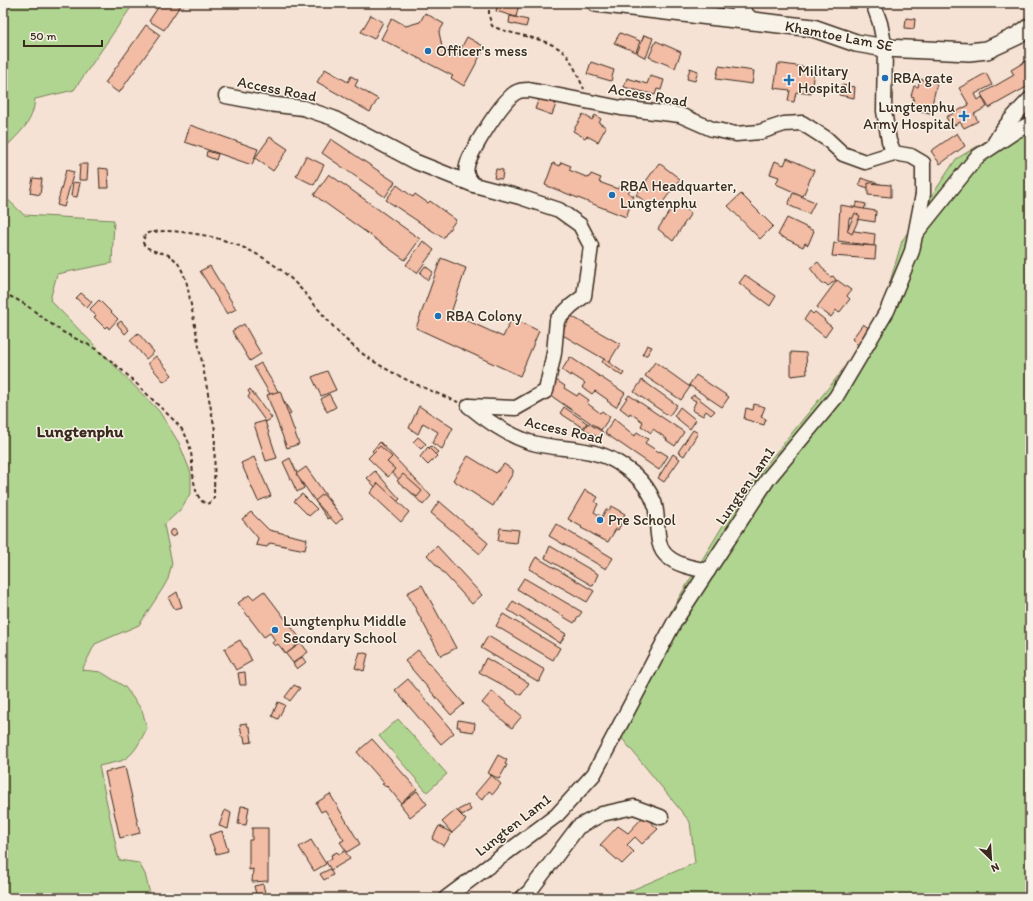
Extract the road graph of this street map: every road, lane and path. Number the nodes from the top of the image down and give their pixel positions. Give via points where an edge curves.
1 (489, 3) edge
2 (596, 3) edge
3 (736, 3) edge
4 (873, 3) edge
5 (753, 21) junction
6 (1030, 27) edge
7 (885, 48) junction
8 (226, 96) dead end
9 (1030, 99) edge
10 (590, 102) junction
11 (1030, 124) edge
12 (993, 146) junction
13 (894, 153) junction
14 (474, 185) junction
15 (915, 235) junction
16 (3, 294) edge
17 (469, 406) junction
18 (708, 571) junction
19 (661, 817) dead end
20 (446, 898) edge
21 (522, 898) edge

1 - 10 path via 492,26 546,42 566,54
2 - 5 main road, Khamtoe Lam SE
3 - 5 street
4 - 7 street
5 - 7 main road, Khamtoe Lam SE via 814,28 856,43
6 - 7 main road, Khamtoe Lam SE via 1017,36 979,52
7 - 13 street via 884,111 889,141
8 - 14 street, Access Road via 303,108 359,132 416,162
9 - 12 street via 1005,126
10 - 13 street, Access Road via 680,115 712,129 736,134 802,123 827,139 843,154 865,162
10 - 14 street, Access Road via 529,90 516,92 501,107 470,154 466,167 468,180
11 - 12 street
12 - 15 street via 977,157
13 - 15 street, Lungten Lam1 via 911,156 923,163 923,194
14 - 17 street, Access Road via 559,210 580,225 591,246 584,296 557,320 554,353 546,391 516,408
15 - 18 street, Lungten Lam1 via 912,251 887,311 836,397 768,479
16 - 17 path via 25,304 64,333 97,350 174,420 187,439 192,453 195,485 200,499 207,504 214,497 214,430 187,284 175,260 145,246 145,234 169,231 205,236 233,243 256,253 286,274 333,327 360,352 400,377
17 - 18 street, Access Road via 486,420 529,442 599,454 624,467 641,481 654,503 663,553 679,564
18 - 20 street, Lungten Lam1 via 675,621 594,774 557,815
19 - 21 street via 634,807 602,814 578,827

